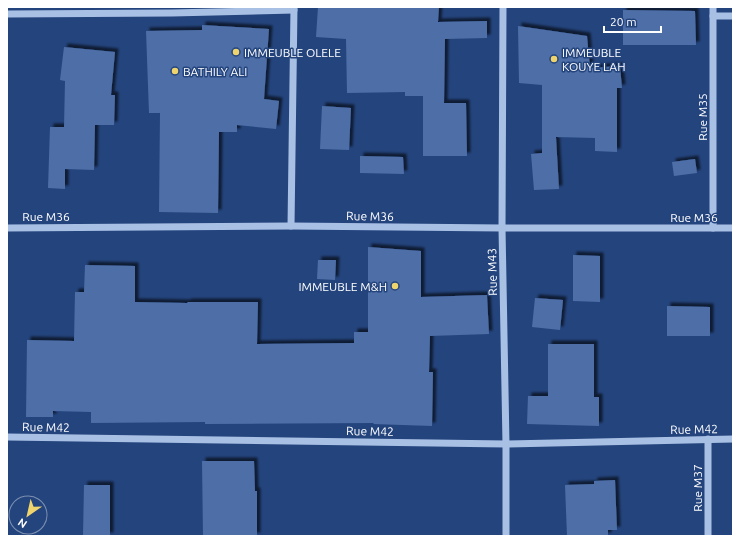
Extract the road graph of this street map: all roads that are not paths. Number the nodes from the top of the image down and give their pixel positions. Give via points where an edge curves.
1 (504, 7) edge
2 (713, 7) edge
3 (294, 9) edge
4 (172, 10) edge
5 (7, 14) edge
6 (713, 16) junction
7 (733, 16) edge
8 (291, 226) junction
9 (7, 228) edge
10 (502, 228) junction
11 (713, 228) junction
12 (733, 228) edge
13 (7, 437) edge
14 (708, 439) junction
15 (733, 439) edge
16 (506, 444) junction
17 (506, 536) edge
18 (708, 536) edge

1 - 10 street, Rue M43
2 - 6 street, Rue M35
3 - 4 street
3 - 8 street
4 - 5 street
6 - 7 street
6 - 11 street, Rue M35
8 - 9 street, Rue M36
8 - 10 street, Rue M36
10 - 11 street, Rue M36
10 - 16 street, Rue M43
11 - 12 street, Rue M36
13 - 16 street, Rue M42
14 - 15 street, Rue M42
14 - 16 street, Rue M42
14 - 18 street, Rue M37
16 - 17 street, Rue M43

